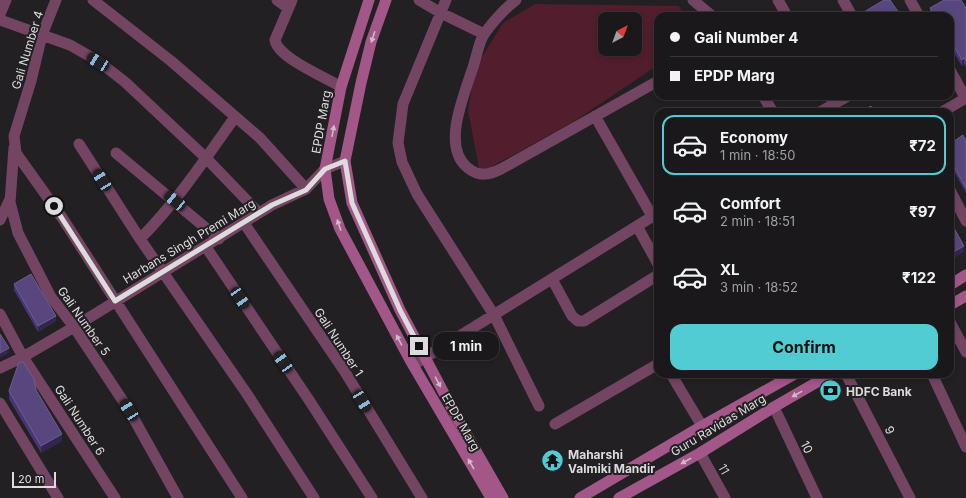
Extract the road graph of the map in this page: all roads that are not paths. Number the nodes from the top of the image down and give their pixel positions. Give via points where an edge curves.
1 (6, 0) edge
2 (56, 0) edge
3 (93, 0) edge
4 (277, 0) edge
5 (369, 0) edge
6 (386, 0) edge
7 (419, 0) edge
8 (446, 0) edge
9 (516, 0) edge
10 (693, 0) edge
11 (778, 0) edge
12 (843, 0) edge
13 (910, 0) edge
14 (290, 4) edge
15 (707, 12) edge
16 (785, 12) edge
17 (850, 12) edge
18 (917, 12) edge
19 (441, 13) junction
20 (0, 14) edge
21 (0, 20) edge
22 (484, 34) junction
23 (42, 35) junction
24 (954, 77) edge
25 (654, 83) edge
26 (341, 87) junction
27 (966, 99) edge
28 (949, 108) edge
29 (595, 116) junction
30 (235, 117) junction
31 (79, 144) dead end
32 (14, 146) junction
33 (116, 153) dead end
34 (206, 158) junction
35 (345, 161) junction
36 (325, 169) junction
37 (306, 190) junction
38 (10, 198) junction
39 (954, 199) edge
40 (175, 201) junction
41 (654, 213) edge
42 (259, 214) junction
43 (654, 216) edge
44 (0, 220) edge
45 (966, 220) edge
46 (244, 223) junction
47 (637, 226) junction
48 (140, 239) junction
49 (219, 239) junction
50 (206, 247) junction
51 (654, 257) edge
52 (162, 273) junction
53 (966, 275) edge
54 (654, 277) edge
55 (552, 278) junction
56 (954, 282) edge
57 (966, 296) edge
58 (113, 297) junction
59 (954, 303) edge
60 (0, 314) edge
61 (494, 315) junction
62 (74, 327) junction
63 (954, 330) edge
64 (966, 352) edge
65 (23, 357) junction
66 (426, 358) junction
67 (413, 365) junction
68 (654, 366) edge
69 (0, 368) edge
70 (673, 378) edge
71 (788, 378) edge
72 (824, 378) edge
73 (848, 378) edge
74 (934, 378) edge
75 (0, 403) edge
76 (539, 406) dead end
77 (774, 407) junction
78 (555, 424) dead end
79 (702, 426) junction
80 (966, 447) edge
81 (700, 453) junction
82 (58, 498) edge
83 (115, 498) edge
84 (178, 498) edge
85 (242, 498) edge
86 (314, 498) edge
87 (372, 498) edge
88 (422, 498) edge
89 (491, 498) edge
90 (503, 498) edge
91 (580, 498) edge
92 (619, 498) edge
93 (725, 498) edge
94 (818, 498) edge
95 (910, 498) edge

1 - 20 street
2 - 23 street, Gali Number 4
3 - 30 street via 171,60
4 - 14 street
5 - 26 main road, EPDP Marg
6 -> 35 main road, EPDP Marg via 362,76
7 - 19 street
8 - 19 street
9 - 22 street
10 - 15 street
11 - 16 street
12 - 17 street
13 - 18 street
14 - 26 street via 274,40 278,49
19 - 22 street
19 - 61 street via 404,104 398,143 402,162 417,194
21 - 23 street
22 - 29 street via 457,119 455,136 456,148 464,164 476,174 490,174 501,169
23 - 32 street, Gali Number 4 via 14,136
23 - 34 street via 70,45 125,82
24 - 27 street
25 - 29 street
36 -> 26 main road, EPDP Marg
27 - 28 street
29 - 41 street
30 - 34 street
30 - 37 street via 260,138
31 - 48 street
32 - 38 street, Gali Number 5
32 - 58 street via 21,161 63,219
33 - 40 street
34 - 40 street
34 - 42 street
35 - 36 street
35 - 66 main road, EPDP Marg via 352,203 400,310
36 - 37 street, Harbans Singh Premi Marg
67 -> 36 main road, EPDP Marg via 340,229 329,199
37 - 42 street, Harbans Singh Premi Marg
38 - 44 street
38 - 62 street, Gali Number 5 via 18,233 43,284
39 - 45 street
40 - 48 street
40 - 49 street
42 - 46 street, Harbans Singh Premi Marg
43 - 47 street
46 - 49 street, Harbans Singh Premi Marg
46 - 88 street, Gali Number 1 via 345,372
47 - 51 street
47 - 55 street
48 - 52 street
49 - 50 street, Harbans Singh Premi Marg
50 - 52 street, Harbans Singh Premi Marg
50 - 87 street
52 - 58 street, Harbans Singh Premi Marg
52 - 86 street via 247,394
53 - 56 main road
54 - 55 street via 584,321 578,321 572,316
55 - 61 street
57 - 59 main road
58 - 62 street, Harbans Singh Premi Marg
58 - 85 street
60 - 65 street, Gali Number 6
61 - 66 street
61 - 76 street
62 - 65 street, Harbans Singh Premi Marg
62 - 84 street, Gali Number 5 via 129,410
63 - 64 street
65 - 69 street, Harbans Singh Premi Marg
65 - 83 street, Gali Number 6
66 - 67 street
66 -> 90 main road, EPDP Marg
89 -> 67 main road, EPDP Marg
68 - 78 street
70 - 79 street
71 - 79 main road, Guru Ravidas Marg
72 -> 77 main road, Guru Ravidas Marg
73 - 95 street, 9
74 - 80 street
75 - 82 street
77 - 81 main road, Guru Ravidas Marg
77 - 94 street, 10
79 - 91 main road, Guru Ravidas Marg
81 -> 92 main road, Guru Ravidas Marg
81 - 93 street, 11

